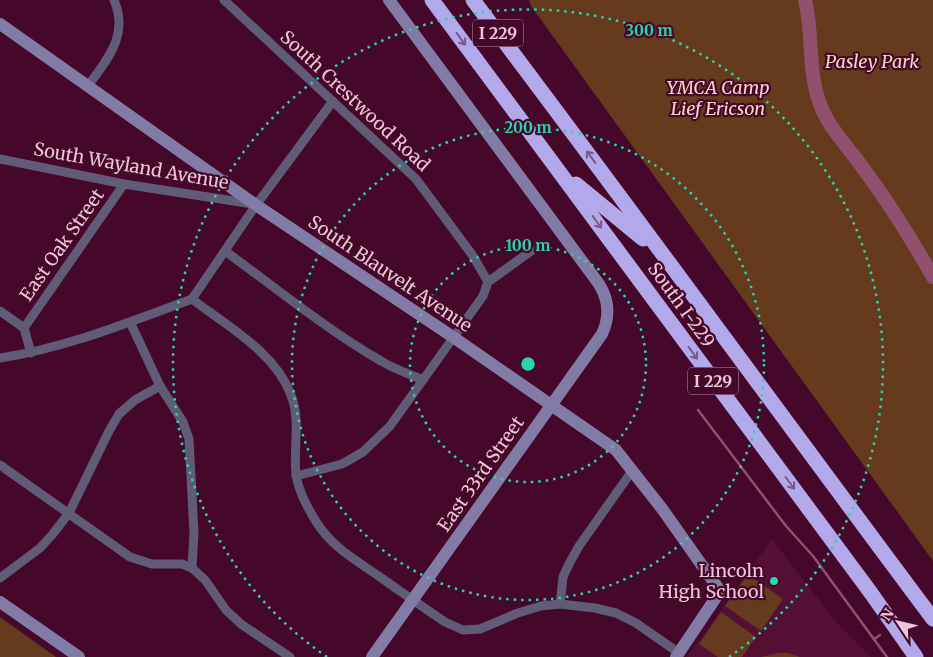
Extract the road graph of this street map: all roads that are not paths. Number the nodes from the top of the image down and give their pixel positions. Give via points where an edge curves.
1 (114, 0) edge
2 (224, 0) edge
3 (389, 0) edge
4 (432, 0) edge
5 (472, 0) edge
6 (480, 0) edge
7 (0, 24) edge
8 (523, 67) junction
9 (88, 86) junction
10 (333, 101) junction
11 (0, 159) edge
12 (557, 169) junction
13 (124, 184) junction
14 (256, 205) junction
15 (224, 251) junction
16 (531, 251) dead end
17 (660, 253) junction
18 (488, 282) junction
19 (192, 299) junction
20 (0, 311) edge
21 (130, 322) junction
22 (24, 328) junction
23 (453, 337) junction
24 (31, 353) junction
25 (0, 358) edge
26 (423, 380) junction
27 (160, 386) junction
28 (551, 406) junction
29 (0, 465) edge
30 (632, 470) junction
31 (296, 476) junction
32 (69, 513) junction
33 (192, 568) junction
34 (0, 578) edge
35 (413, 600) junction
36 (0, 602) edge
37 (560, 604) junction
38 (933, 619) edge
39 (677, 655) edge
40 (79, 657) edge
41 (290, 657) edge
42 (372, 657) edge
43 (916, 657) edge

1 - 9 street via 120,23 116,41 110,56
2 - 10 street, South Crestwood Road
3 - 28 street, East 33rd Street via 606,296 608,308 602,334
4 -> 12 highway, South I-229 / I 229
5 - 8 highway, South I-229 / I 229
6 - 8 highway
7 - 9 street, South Blauvelt Avenue
17 -> 8 highway, South I-229 / I 229
9 - 14 street, South Blauvelt Avenue
10 - 14 street
10 - 18 street, South Crestwood Road via 416,179 473,256
11 - 13 street, South Wayland Avenue
12 - 17 highway
12 -> 43 highway, South I-229 / I 229
13 - 14 street, South Wayland Avenue
13 - 22 street, East Oak Street
14 - 15 street
14 - 23 street, South Blauvelt Avenue
15 - 19 street
15 - 26 street via 361,349
16 - 18 street
17 - 38 highway, South I-229 / I 229
18 - 23 street via 483,296
19 - 21 street
19 - 31 street via 260,351 284,380 292,396 296,422
20 - 22 street
21 - 24 street
21 - 27 street
22 - 24 street, East Oak Street
23 - 26 street
23 - 28 street, South Blauvelt Avenue
24 - 25 street
26 - 31 street via 390,426 363,452 342,464
27 - 32 street via 134,400 119,414
27 - 33 street via 183,422 188,439 194,534
28 - 30 street, South Blauvelt Avenue via 616,450
28 - 35 street, East 33rd Street
29 - 32 street
30 - 37 street via 568,564 562,578
30 - 39 street, South Blauvelt Avenue via 718,588 719,594
31 - 35 street via 317,524 338,548
32 - 33 street via 130,557 152,564 182,564
32 - 34 street via 40,548
33 - 41 street via 241,624
35 - 37 street via 463,630 480,629 518,613
35 - 42 street, East 33rd Street
36 - 40 street
37 - 39 street via 616,613 636,623

